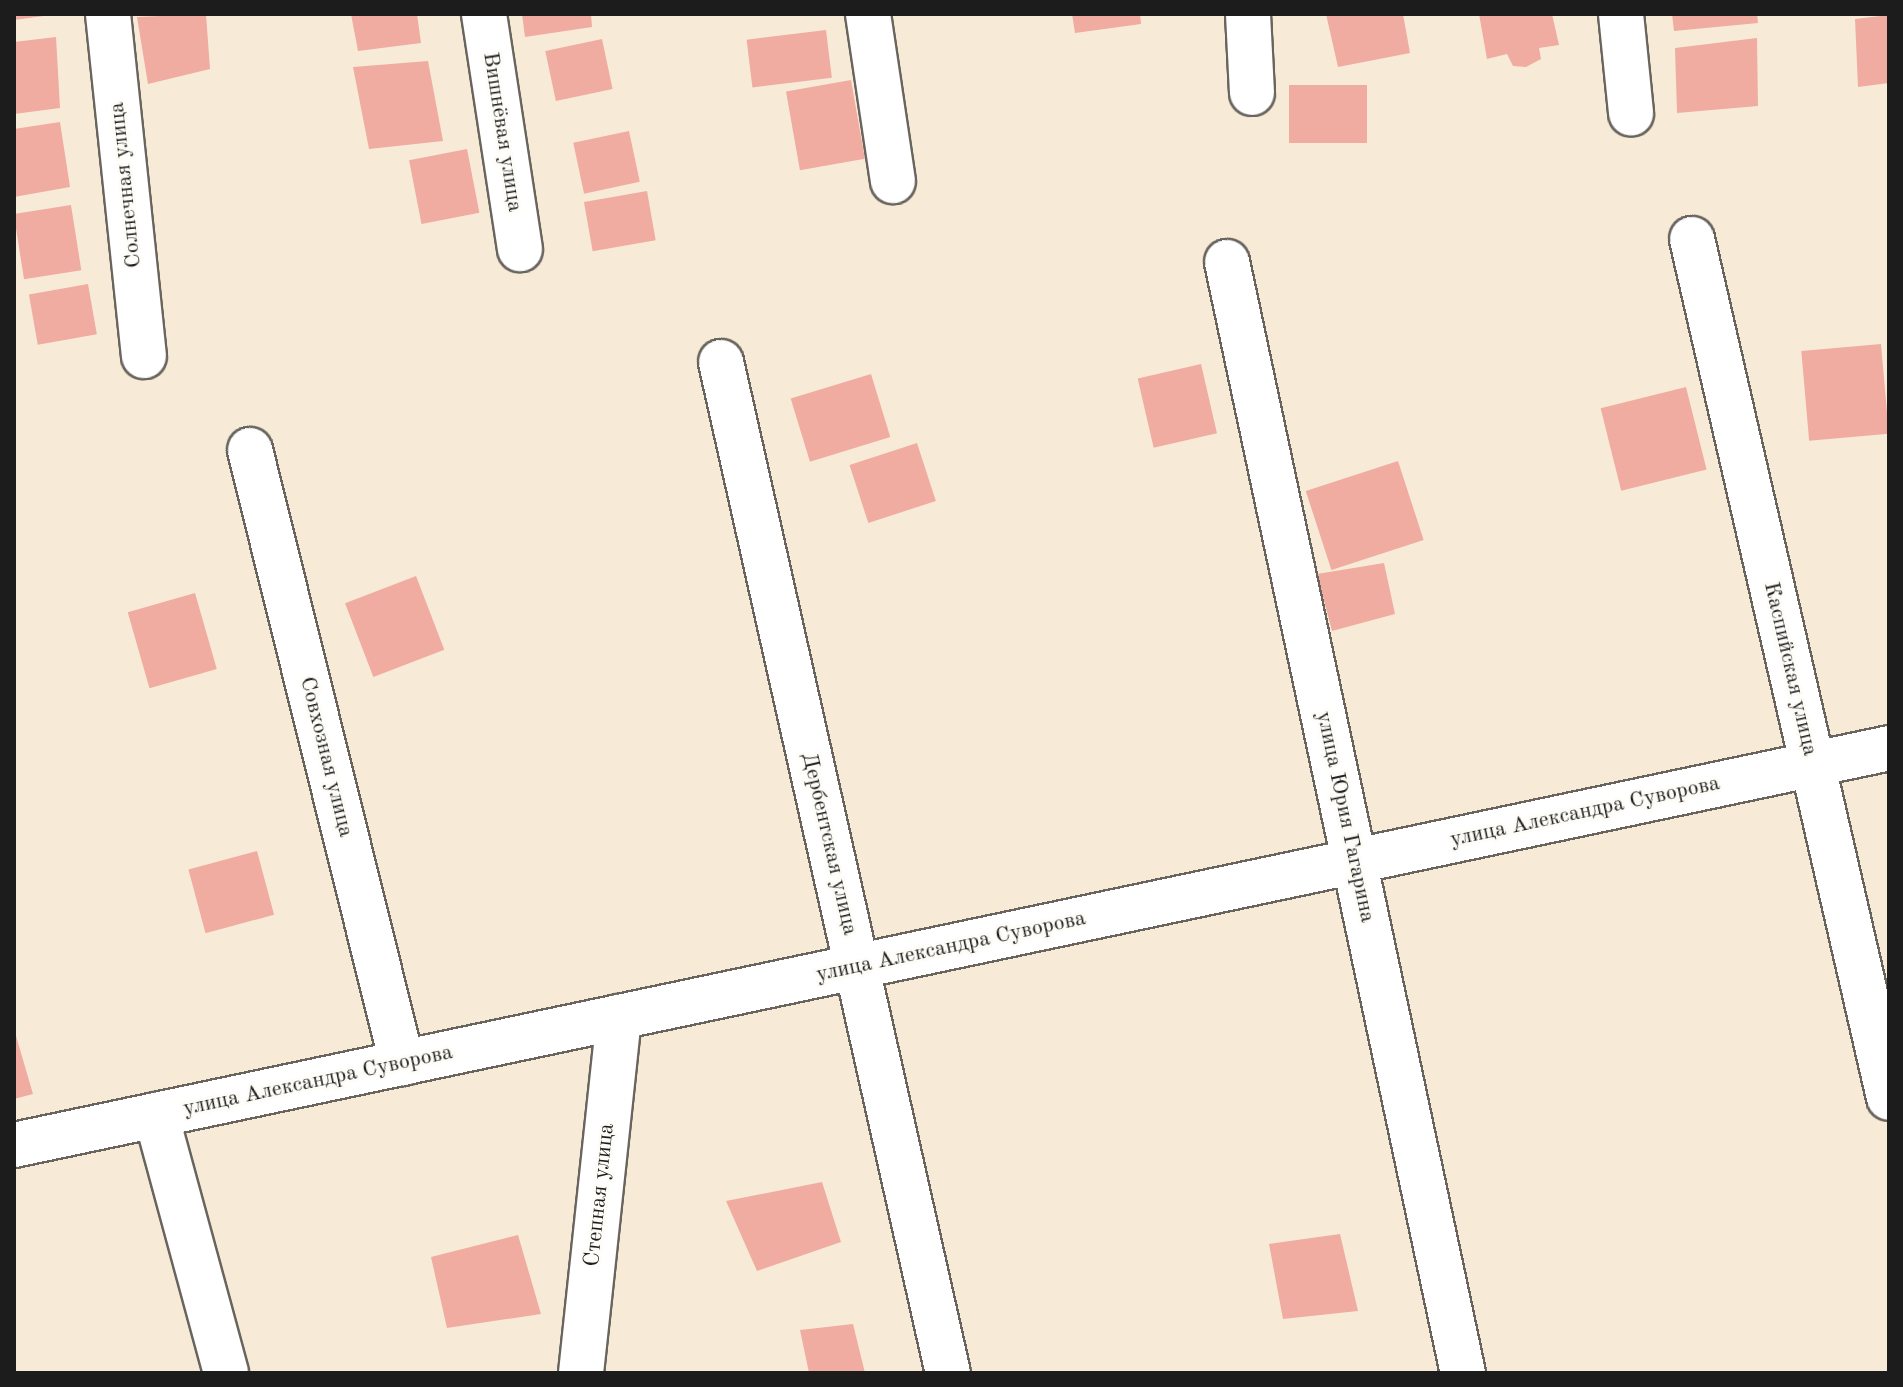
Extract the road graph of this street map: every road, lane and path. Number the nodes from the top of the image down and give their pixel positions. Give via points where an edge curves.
1 (108, 14) edge
2 (484, 14) edge
3 (868, 14) edge
4 (1248, 14) edge
5 (1621, 14) edge
6 (1252, 93) dead end
7 (1631, 113) dead end
8 (893, 181) dead end
9 (1692, 239) dead end
10 (520, 249) dead end
11 (1227, 262) dead end
12 (144, 356) dead end
13 (721, 362) dead end
14 (250, 450) dead end
15 (1889, 748) edge
16 (1812, 764) junction
17 (1354, 861) junction
18 (857, 967) junction
19 (619, 1017) junction
20 (402, 1063) junction
21 (1889, 1098) edge
22 (156, 1115) junction
23 (14, 1145) edge
24 (226, 1373) edge
25 (581, 1373) edge
26 (948, 1373) edge
27 (1463, 1373) edge

1 - 12 street, Солнечная улица
2 - 10 street, Вишнёвая улица
3 - 8 street
4 - 6 street
5 - 7 street
9 - 16 street, Каспийская улица
11 - 17 street, улица Юрия Гагарина
13 - 18 street, Дербентская улица
14 - 20 street, Совхозная улица
15 - 16 street, улица Александра Суворова
16 - 17 street, улица Александра Суворова
16 - 21 street, Каспийская улица
17 - 18 street, улица Александра Суворова
17 - 27 street, улица Юрия Гагарина
18 - 19 street, улица Александра Суворова
18 - 26 street, Дербентская улица
19 - 20 street, улица Александра Суворова
19 - 25 street, Степная улица
20 - 22 street, улица Александра Суворова
22 - 23 street, улица Александра Суворова
22 - 24 street

